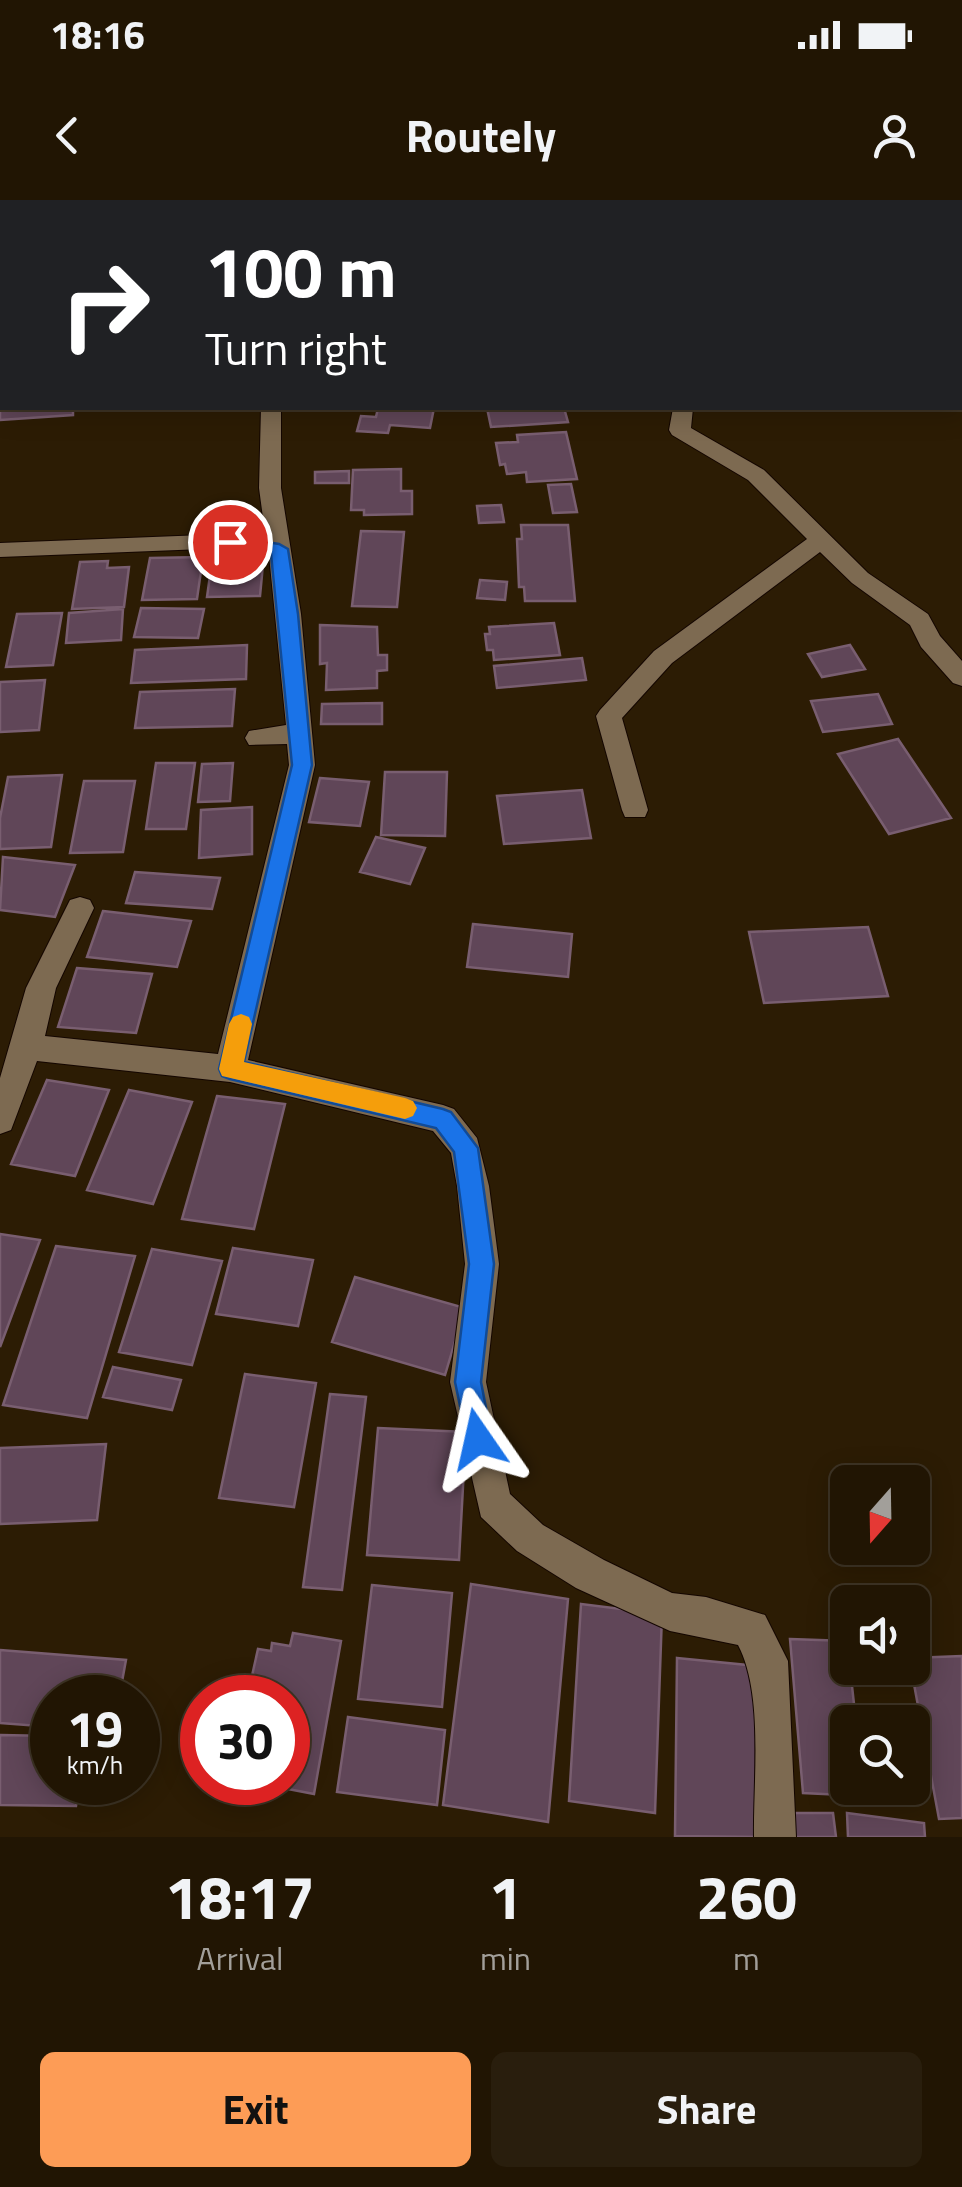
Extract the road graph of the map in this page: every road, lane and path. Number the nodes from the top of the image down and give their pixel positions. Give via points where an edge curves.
1 (271, 410) edge
2 (684, 410) edge
3 (820, 540) junction
4 (279, 549) junction
5 (0, 550) edge
6 (930, 641) junction
7 (962, 642) edge
8 (962, 677) edge
9 (298, 734) junction
10 (258, 738) dead end
11 (635, 810) dead end
12 (80, 908) dead end
13 (28, 1046) junction
14 (230, 1069) junction
15 (0, 1120) edge
16 (776, 1837) edge

1 - 4 street via 270,488
2 - 3 street via 680,430 756,475
3 - 6 street via 919,620
3 - 11 street via 663,657 609,716
4 - 5 street via 211,542
4 - 9 street
6 - 7 street
6 - 8 street
9 - 10 street
9 - 14 street via 302,765
12 - 13 street via 41,988
13 - 14 street
13 - 15 street
14 - 16 street via 443,1119 466,1148 482,1264 468,1382 494,1504 530,1538 590,1574 670,1612 751,1629 768,1661 772,1690

